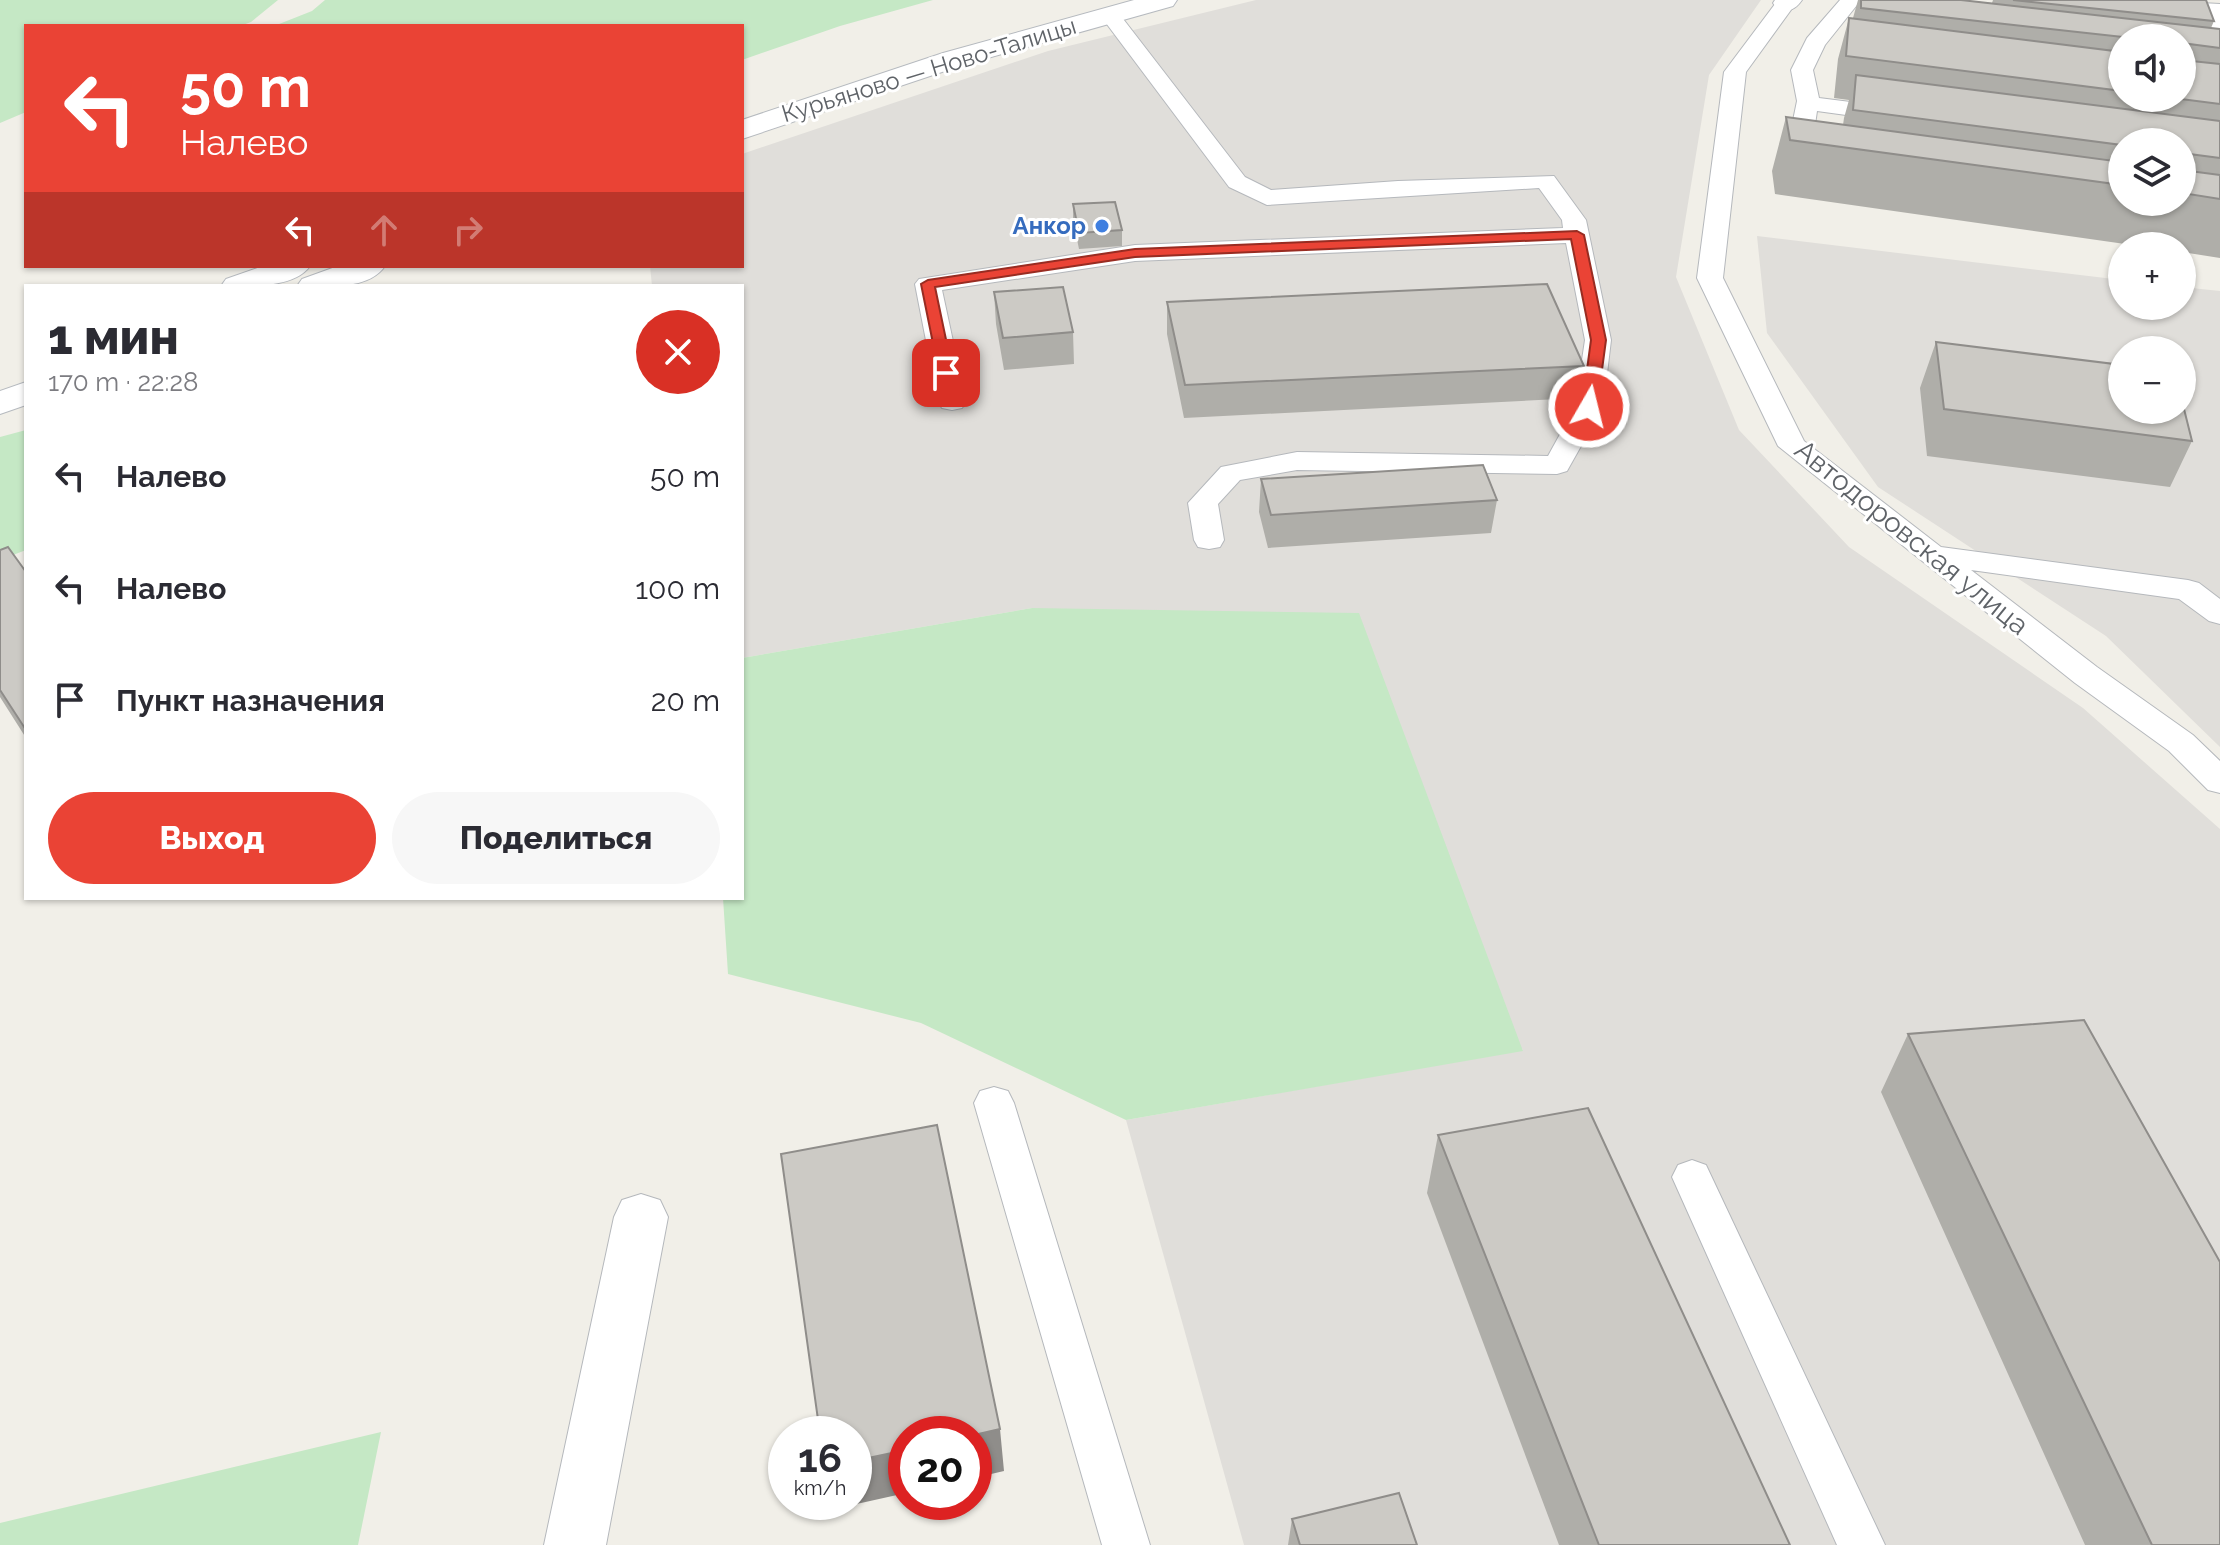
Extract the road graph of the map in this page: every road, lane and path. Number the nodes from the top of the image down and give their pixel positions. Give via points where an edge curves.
1 (1085, 0) edge
2 (1164, 0) edge
3 (1788, 2) edge
4 (2144, 6) edge
5 (1844, 8) edge
6 (1110, 15) junction
7 (1863, 21) edge
8 (2220, 33) edge
9 (1811, 52) junction
10 (1839, 55) dead end
11 (1808, 103) junction
12 (744, 106) edge
13 (1918, 118) edge
14 (744, 129) edge
15 (1846, 164) edge
16 (1577, 235) junction
17 (288, 268) edge
18 (364, 268) edge
19 (244, 284) edge
20 (320, 284) edge
21 (24, 364) edge
22 (0, 373) edge
23 (24, 394) edge
24 (952, 402) dead end
25 (0, 403) edge
26 (1209, 540) dead end
27 (1932, 555) junction
28 (2188, 590) junction
29 (2220, 590) edge
30 (2220, 614) edge
31 (2220, 781) edge
32 (994, 1103) dead end
33 (1692, 1177) dead end
34 (641, 1217) dead end
35 (575, 1545) edge
36 (1126, 1545) edge
37 (1861, 1545) edge

1 - 12 main road, Курьяново — Ново-Талицы
2 - 6 main road, Курьяново — Ново-Талицы
3 - 27 lane, Автодоровская улица via 1735,72 1710,278 1792,446
4 - 8 lane via 2218,10
5 - 7 lane
5 - 9 lane
6 - 14 main road, Курьяново — Ново-Талицы via 953,59
6 - 16 lane via 1237,182 1267,198 1546,181 1574,220
9 - 10 lane
9 - 11 lane via 1802,70
11 - 13 lane
11 - 15 lane via 1801,140 1817,157
16 - 24 lane via 1135,253 928,284
16 - 26 lane via 1598,340 1589,407 1557,465 1297,461 1231,473 1203,503
17 - 19 main road
18 - 20 main road
21 - 22 main road
23 - 25 main road
27 - 28 lane
27 - 31 lane, Автодоровская улица via 2181,743
28 - 29 lane
28 - 30 lane
32 - 36 lane
33 - 37 lane
34 - 35 main road

